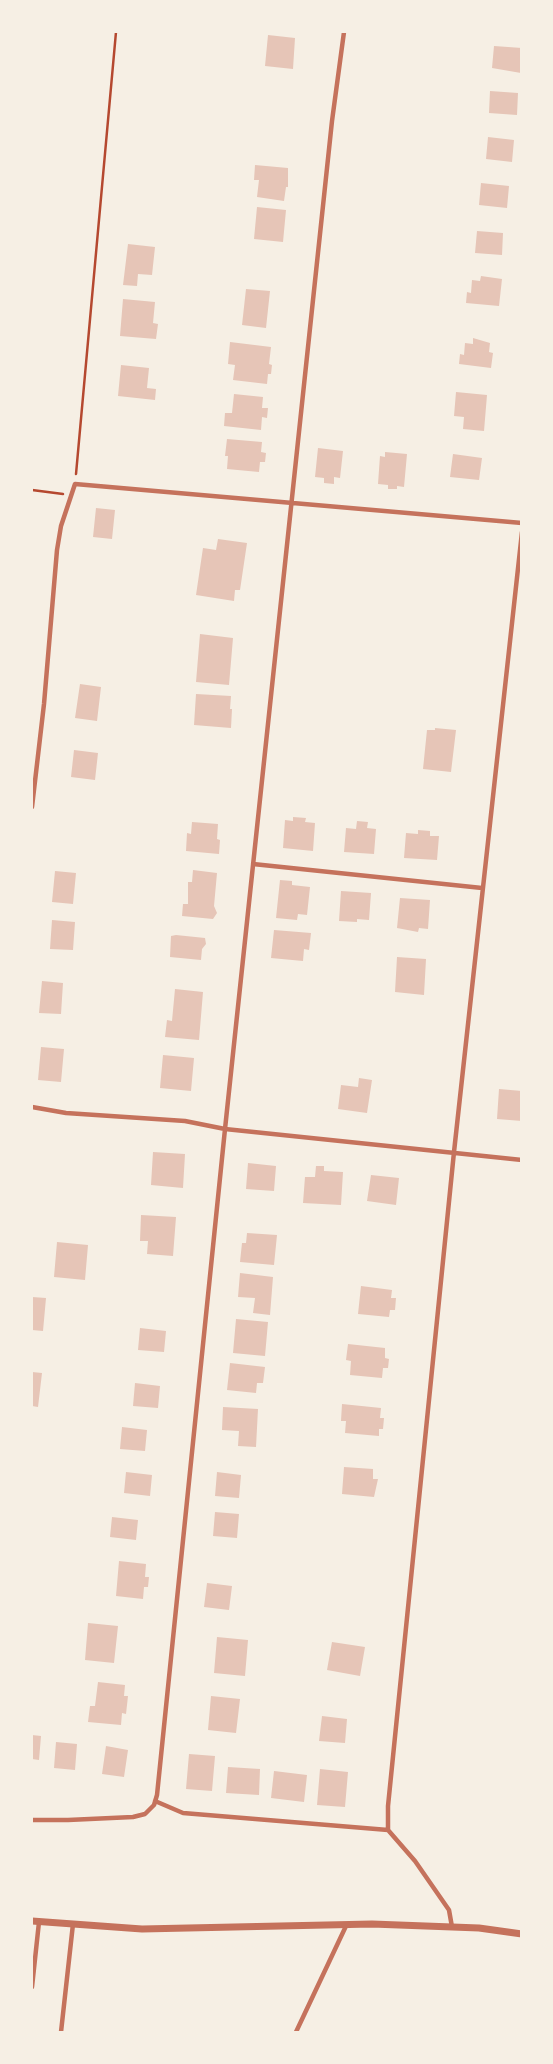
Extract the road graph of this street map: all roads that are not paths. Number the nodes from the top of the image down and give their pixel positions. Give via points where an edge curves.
1 (344, 32) edge
2 (292, 502) junction
3 (522, 523) edge
4 (522, 532) edge
5 (32, 807) edge
6 (253, 864) junction
7 (482, 888) junction
8 (32, 1107) edge
9 (225, 1129) junction
10 (454, 1152) junction
11 (522, 1160) edge
12 (155, 1801) junction
13 (32, 1819) edge
14 (388, 1830) junction
15 (35, 1921) edge
16 (73, 1924) junction
17 (346, 1925) junction
18 (452, 1927) junction
19 (522, 1934) edge
20 (32, 1987) edge
21 (61, 2032) edge
22 (296, 2032) edge

1 - 2 lane
2 - 3 lane
2 - 5 lane via 75,484 57,550
2 - 6 lane
4 - 7 lane
6 - 7 lane
6 - 9 lane
7 - 10 lane
8 - 9 lane
9 - 10 lane
9 - 12 lane
10 - 11 lane
10 - 14 lane
12 - 13 lane via 145,1814 133,1817
12 - 14 lane via 183,1813
14 - 18 lane via 449,1910
15 - 16 street
15 - 20 lane
16 - 17 street via 142,1929
16 - 21 lane
17 - 18 street
17 - 22 lane
18 - 19 street

